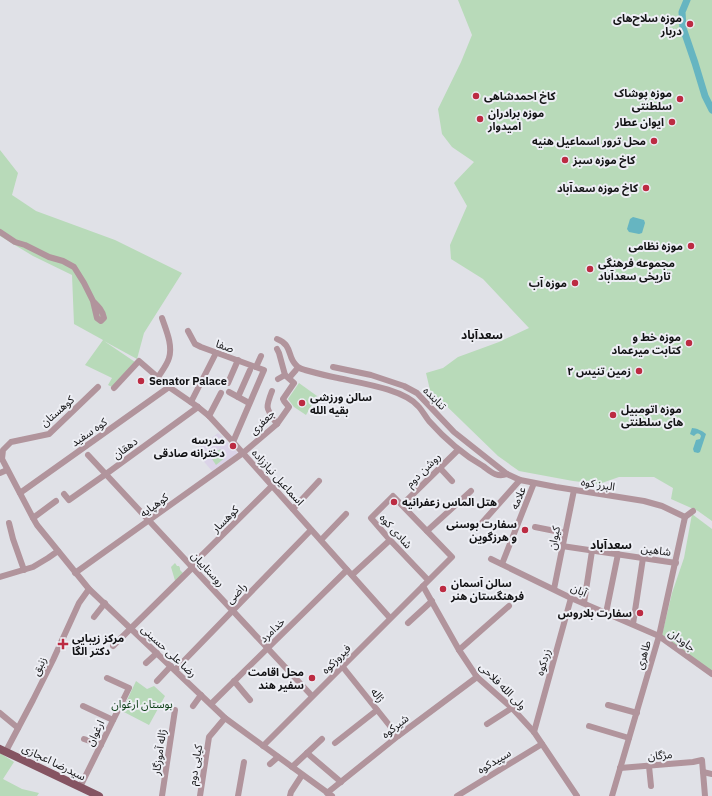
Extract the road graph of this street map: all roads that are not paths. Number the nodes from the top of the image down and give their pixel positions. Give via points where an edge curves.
1 (0, 232) edge
2 (93, 301) dead end
3 (162, 318) dead end
4 (188, 331) dead end
5 (277, 339) dead end
6 (277, 349) dead end
7 (216, 353) junction
8 (261, 356) dead end
9 (238, 360) junction
10 (256, 367) junction
11 (333, 367) dead end
12 (250, 370) dead end
13 (296, 370) dead end
14 (158, 377) junction
15 (289, 378) junction
16 (278, 379) dead end
17 (228, 384) dead end
18 (98, 387) dead end
19 (169, 387) junction
20 (114, 388) dead end
21 (272, 391) dead end
22 (229, 392) dead end
23 (222, 393) dead end
24 (238, 396) junction
25 (191, 402) junction
26 (249, 403) junction
27 (198, 407) junction
28 (209, 416) junction
29 (277, 424) junction
30 (233, 442) junction
31 (458, 450) junction
32 (243, 453) junction
33 (88, 455) dead end
34 (440, 468) junction
35 (7, 470) junction
36 (0, 473) edge
37 (106, 474) junction
38 (507, 474) junction
39 (520, 480) junction
40 (319, 481) dead end
41 (452, 481) dead end
42 (534, 483) junction
43 (272, 486) junction
44 (574, 490) junction
45 (471, 492) dead end
46 (20, 493) junction
47 (64, 494) dead end
48 (56, 501) dead end
49 (402, 505) junction
50 (293, 509) junction
51 (693, 511) dead end
52 (346, 514) dead end
53 (685, 517) junction
54 (33, 518) junction
55 (149, 520) junction
56 (9, 523) dead end
57 (480, 525) dead end
58 (536, 527) dead end
59 (311, 530) junction
60 (427, 531) junction
61 (565, 533) junction
62 (321, 540) junction
63 (390, 540) junction
64 (562, 546) junction
65 (58, 550) junction
66 (592, 551) junction
67 (618, 554) junction
68 (643, 558) junction
69 (491, 559) dead end
70 (676, 563) junction
71 (502, 564) junction
72 (192, 567) junction
73 (24, 570) junction
74 (348, 570) junction
75 (76, 573) junction
76 (352, 576) junction
77 (0, 577) edge
78 (428, 580) junction
79 (423, 586) junction
80 (89, 589) junction
81 (554, 589) junction
82 (571, 598) junction
83 (432, 601) junction
84 (105, 603) junction
85 (584, 603) junction
86 (509, 606) dead end
87 (233, 610) junction
88 (606, 613) junction
89 (94, 617) dead end
90 (390, 618) junction
91 (408, 623) dead end
92 (632, 624) junction
93 (131, 629) junction
94 (659, 636) junction
95 (114, 646) dead end
96 (268, 648) junction
97 (459, 650) junction
98 (156, 653) junction
99 (146, 663) dead end
100 (342, 666) junction
101 (173, 668) junction
102 (712, 674) edge
103 (477, 677) junction
104 (107, 678) dead end
105 (157, 681) dead end
106 (234, 681) junction
107 (201, 695) junction
108 (312, 696) junction
109 (250, 700) dead end
110 (211, 704) junction
111 (608, 705) dead end
112 (83, 706) dead end
113 (193, 706) dead end
114 (512, 708) junction
115 (175, 710) dead end
116 (377, 710) junction
117 (0, 713) edge
118 (637, 713) junction
119 (225, 718) junction
120 (113, 720) junction
121 (487, 724) dead end
122 (589, 726) dead end
123 (18, 728) junction
124 (534, 732) junction
125 (398, 736) junction
126 (84, 738) dead end
127 (629, 738) junction
128 (322, 739) dead end
129 (335, 743) dead end
130 (542, 744) junction
131 (101, 745) junction
132 (263, 746) junction
133 (3, 750) edge
134 (307, 753) junction
135 (278, 757) junction
136 (244, 762) dead end
137 (270, 764) dead end
138 (649, 766) junction
139 (292, 767) junction
140 (620, 768) junction
141 (703, 772) junction
142 (712, 774) edge
143 (302, 775) junction
144 (341, 782) junction
145 (651, 786) dead end
146 (80, 787) junction
147 (330, 794) edge
148 (99, 796) edge
149 (162, 796) edge
150 (200, 796) edge
151 (238, 796) edge
152 (290, 796) edge
153 (457, 796) edge
154 (577, 796) edge
155 (612, 796) edge
156 (705, 796) edge

1 - 2 street via 15,242 74,268
3 - 14 street via 170,357
4 - 7 street, صفا via 196,344
5 - 31 street via 286,345 295,365 305,370 369,385 402,395 412,401
6 - 15 street
7 - 9 street, صفا
7 - 25 street
8 - 10 street
9 - 10 street, صفا
9 - 17 street
10 - 26 street, صفا via 264,370
11 - 38 street, تنابنده via 371,375 404,386 416,393 454,432
12 - 24 street
13 - 15 street
14 - 19 street, اسماعیل نیاززاده
14 - 20 street, اسماعیل نیاززاده via 139,361
15 - 16 street
15 - 29 street, جعفری via 283,400 289,406
18 - 35 street, کوهستان via 49,434 11,442 3,450 2,458
19 - 25 street, اسماعیل نیاززاده
19 - 46 street, کوه سفید
21 - 29 street via 267,407
22 - 24 street
23 - 28 street
24 - 26 street
25 - 27 street, اسماعیل نیاززاده
26 - 30 street
27 - 28 street, اسماعیل نیاززاده
27 - 37 street, دهقان
28 - 30 street, اسماعیل نیاززاده
29 - 32 street, جعفری
30 - 32 street, اسماعیل نیاززاده
31 - 34 street, روشن دوم
31 - 38 street via 496,474
32 - 43 street, اسماعیل نیاززاده
32 - 55 street, کوهپایه
33 - 37 street, روستاییان
34 - 41 street
34 - 49 street, روشن دوم
35 - 36 street
35 - 46 street, کوهستان
37 - 47 street, دهقان via 68,500
37 - 55 street, روستاییان
38 - 39 street, البرز کوه
39 - 42 street, البرز کوه
39 - 57 street
40 - 50 street
42 - 44 street, البرز کوه
42 - 71 street, علامه
43 - 50 street, اسماعیل نیاززاده
43 - 72 street, کوهسار
44 - 53 street, البرز کوه via 644,501
44 - 61 street, کیوان
45 - 60 street
46 - 54 street, رضا علی حسینی
48 - 54 street
49 - 60 street
49 - 63 street, شادی کوه via 394,496 371,518
50 - 59 street, اسماعیل نیاززاده
51 - 53 street
52 - 62 street
53 - 70 street, طاهری
54 - 65 street, رضا علی حسینی
55 - 72 street, روستاییان
55 - 75 street, کوهپایه
56 - 73 street
58 - 61 street
59 - 62 street, اسماعیل نیاززاده
59 - 87 street, راضی
60 - 78 street, فیروزکوه via 452,557
61 - 64 street, کیوان
62 - 74 street, اسماعیل نیاززاده
63 - 76 street
63 - 78 street, شادی کوه
64 - 66 street, شاهین
64 - 81 street, کیوان
65 - 73 street
65 - 75 street, رضا علی حسینی
66 - 67 street, شاهین
66 - 85 street
67 - 68 street, شاهین
67 - 88 street
68 - 70 street, شاهین
68 - 92 street
69 - 71 street, آبان
70 - 94 street, طاهری
71 - 81 street, آبان
72 - 87 street, روستاییان
72 - 93 street, کوهسار
73 - 77 street
74 - 76 street, اسماعیل نیاززاده
74 - 96 street, خدامرد
75 - 80 street, رضا علی حسینی
76 - 90 street, اسماعیل نیاززاده
78 - 79 street, فیروزکوه
79 - 83 street, ولی‌ الله فلاحی
79 - 90 street, فیروزکوه
80 - 84 street, رضا علی حسینی
80 - 123 street, زنبق via 79,603
81 - 82 street, آبان
82 - 85 street, آبان
82 - 124 street, زردکوه
83 - 91 street
83 - 97 street, ولی‌ الله فلاحی
84 - 89 street
84 - 93 street, رضا علی حسینی
85 - 88 street, آبان
86 - 97 street
87 - 96 street, روستاییان
87 - 101 street, راضی
88 - 92 street, آبان
90 - 100 street, فیروزکوه
92 - 94 street, آبان
93 - 95 street, کوهسار
93 - 98 street, رضا علی حسینی
94 - 102 street, جاودان
94 - 118 street, طاهری
96 - 106 street, خدامرد
96 - 108 street, روستاییان
97 - 103 street, ولی‌ الله فلاحی
98 - 99 street
98 - 101 street, رضا علی حسینی
100 - 108 street, فیروزکوه
100 - 116 street, ژاله
101 - 105 street, راضی
101 - 107 street, رضا علی حسینی
103 - 114 street, ولی‌ الله فلاحی
103 - 125 street, شیرکوه
104 - 120 street, ارغوان via 129,688
106 - 109 street
106 - 110 street, خدامرد
107 - 110 street, رضا علی حسینی
107 - 113 street
108 - 132 street, فیروزکوه
110 - 119 street, رضا علی حسینی
111 - 118 street
112 - 120 street
114 - 121 street
114 - 124 street, ولی‌ الله فلاحی
115 - 149 street, ژاله آموزگار
116 - 125 street, ژاله
116 - 129 street
117 - 123 street
118 - 127 street, طاهری
119 - 132 street, رضا علی حسینی
119 - 150 street, کیایی دوم via 209,737
120 - 131 street, ارغوان
122 - 127 street
123 - 133 street, زنبق
124 - 130 street, ولی‌ الله فلاحی
125 - 144 street, شیرکوه
126 - 131 street
127 - 140 street, طاهری
128 - 134 street
130 - 153 street, سپیدکوه
130 - 154 street, ولی‌ الله فلاحی
131 - 146 street, ارغوان
132 - 135 street, رضا علی حسینی
133 - 146 main road, سیدرضا اعجازی
134 - 139 street
134 - 144 street
135 - 137 street
135 - 139 street, رضا علی حسینی
136 - 151 street
138 - 140 street, مژگان
138 - 141 street, مژگان via 702,760
138 - 145 street
139 - 143 street, رضا علی حسینی
140 - 155 street, طاهری
141 - 142 street
141 - 156 street
143 - 147 street, رضا علی حسینی
143 - 152 street
144 - 147 street, شیرکوه
146 - 148 main road, سیدرضا اعجازی

